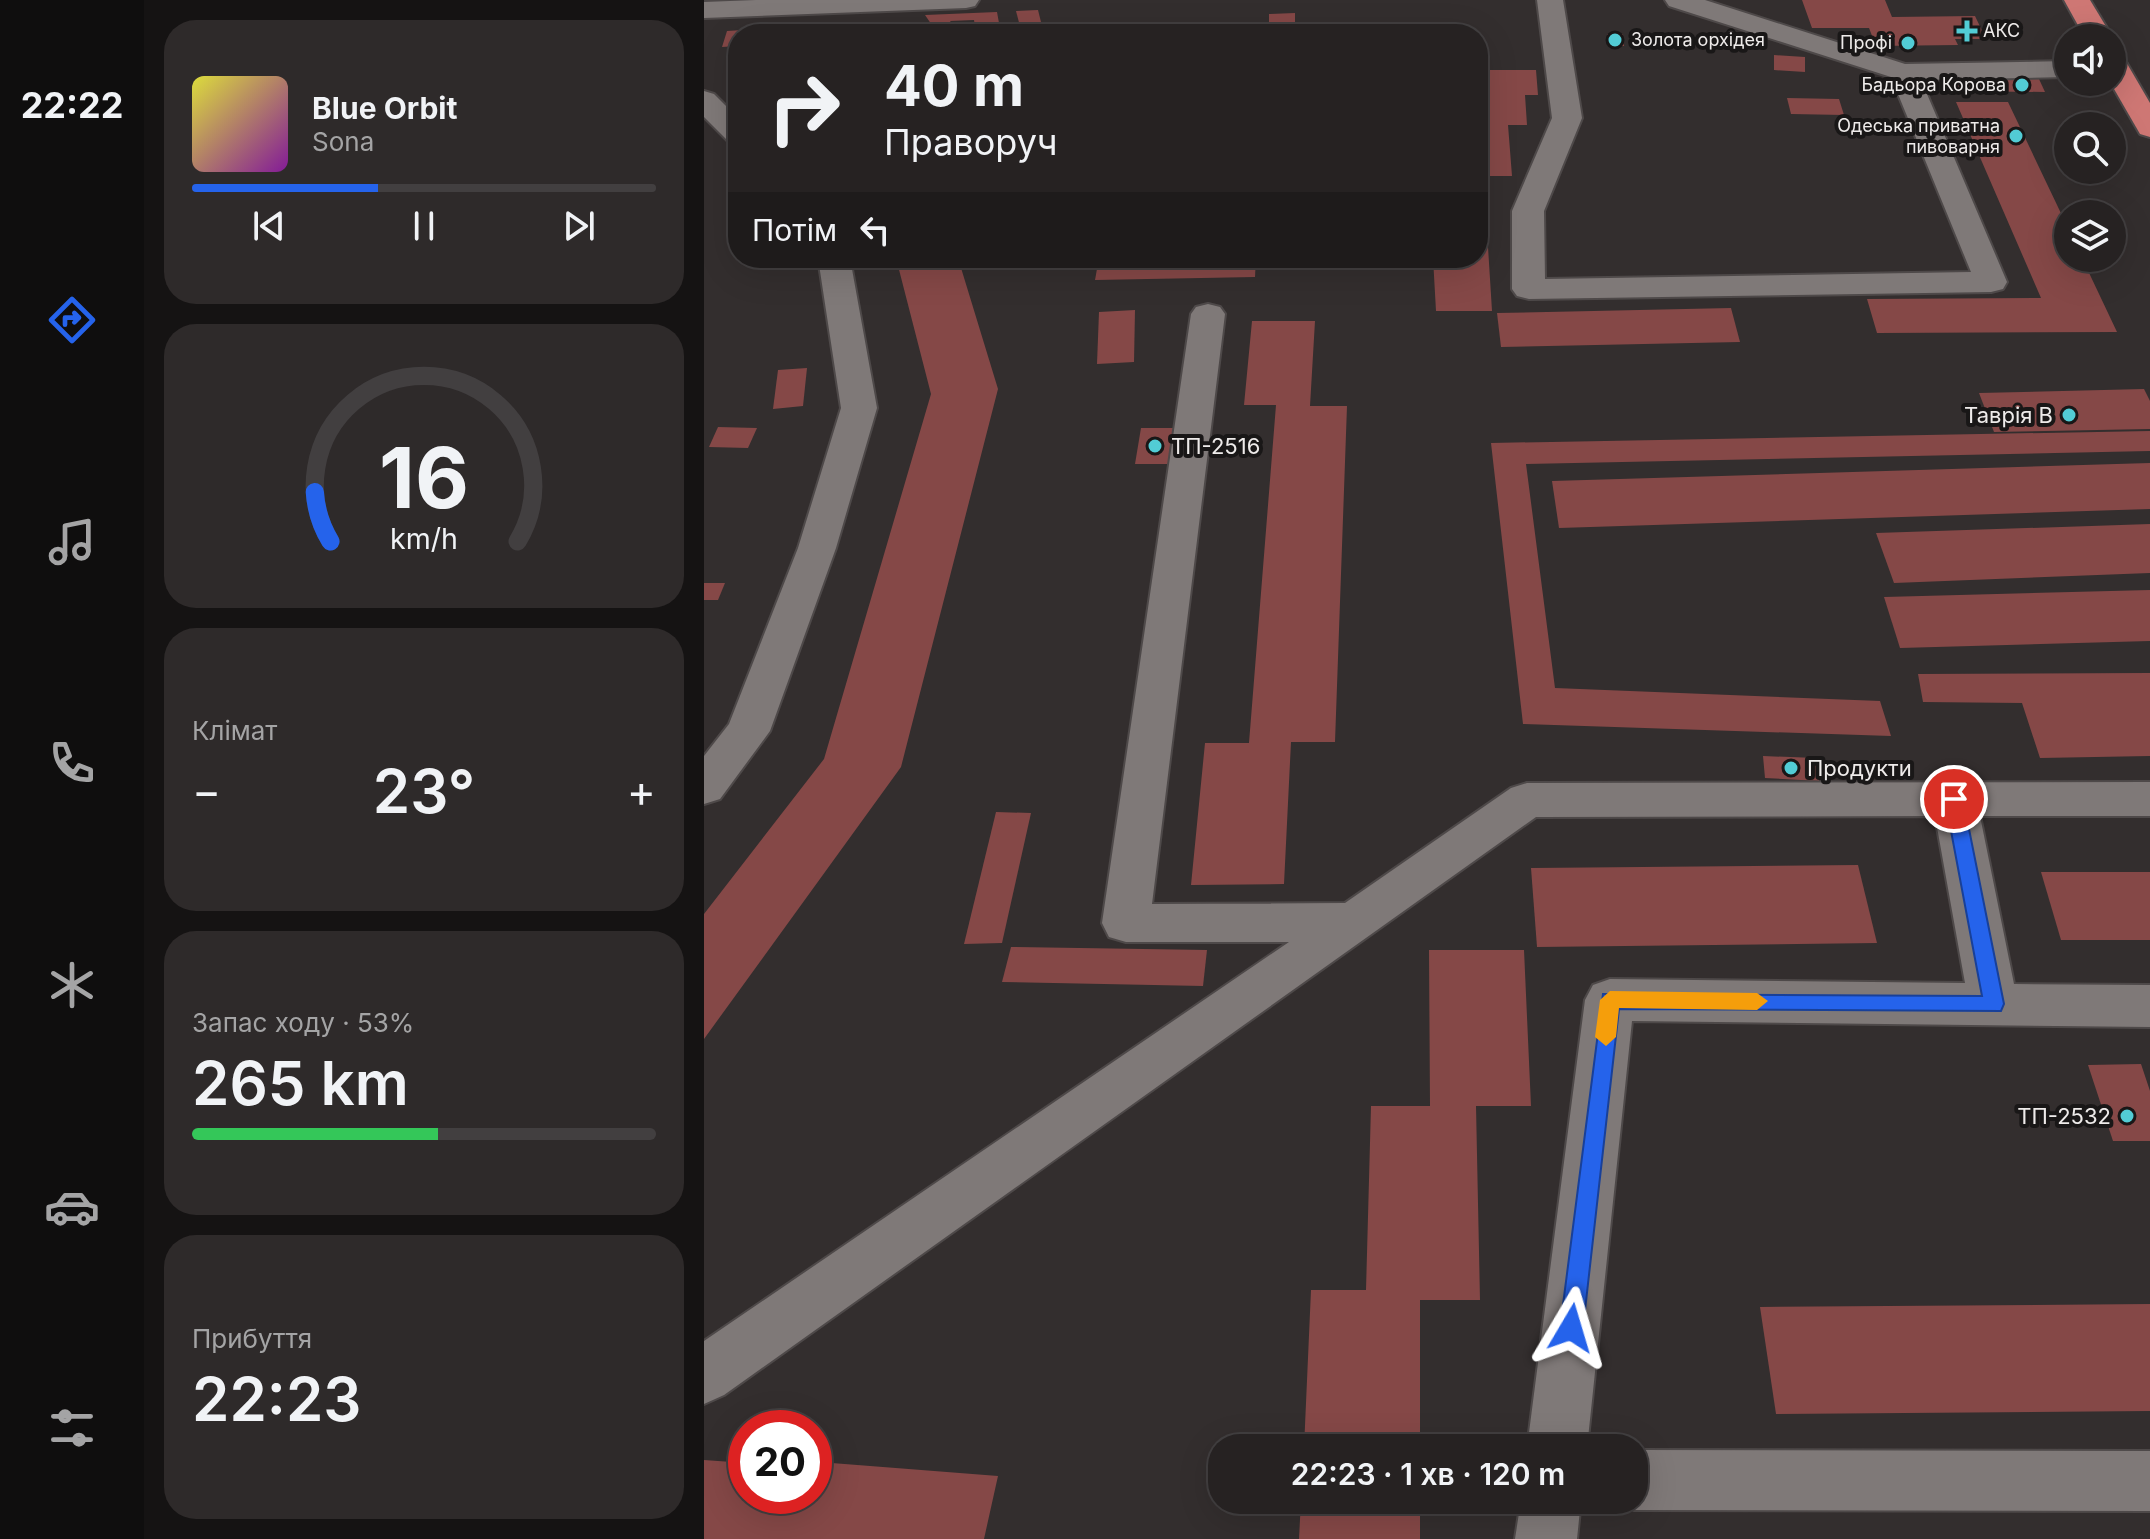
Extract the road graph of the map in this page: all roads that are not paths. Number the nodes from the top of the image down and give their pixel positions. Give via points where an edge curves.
1 (966, 0) edge
2 (1550, 0) edge
3 (1678, 0) edge
4 (2077, 0) edge
5 (706, 14) edge
6 (2091, 24) edge
7 (2054, 69) edge
8 (1903, 72) junction
9 (2126, 88) edge
10 (704, 100) edge
11 (728, 125) edge
12 (2150, 128) edge
13 (836, 268) edge
14 (1208, 314) dead end
15 (704, 787) edge
16 (1954, 799) junction
17 (2150, 799) edge
18 (1354, 922) junction
19 (1994, 1004) junction
20 (2150, 1006) edge
21 (704, 1375) edge
22 (1559, 1434) edge
23 (1648, 1480) edge
24 (2150, 1481) edge
25 (1549, 1514) edge
26 (1546, 1539) edge

1 - 5 lane
2 - 8 lane via 1567,118 1528,211 1529,289 1991,282
3 - 8 lane
4 - 6 highway
7 - 8 lane
9 - 12 highway
10 - 11 lane
13 - 15 lane via 859,408 817,548 748,731
14 - 18 lane via 1126,923
16 - 17 lane
16 - 18 lane via 1527,800
16 - 19 lane
18 - 21 lane
19 - 20 lane
19 - 22 lane via 1610,1000
23 - 24 lane
25 - 26 lane

